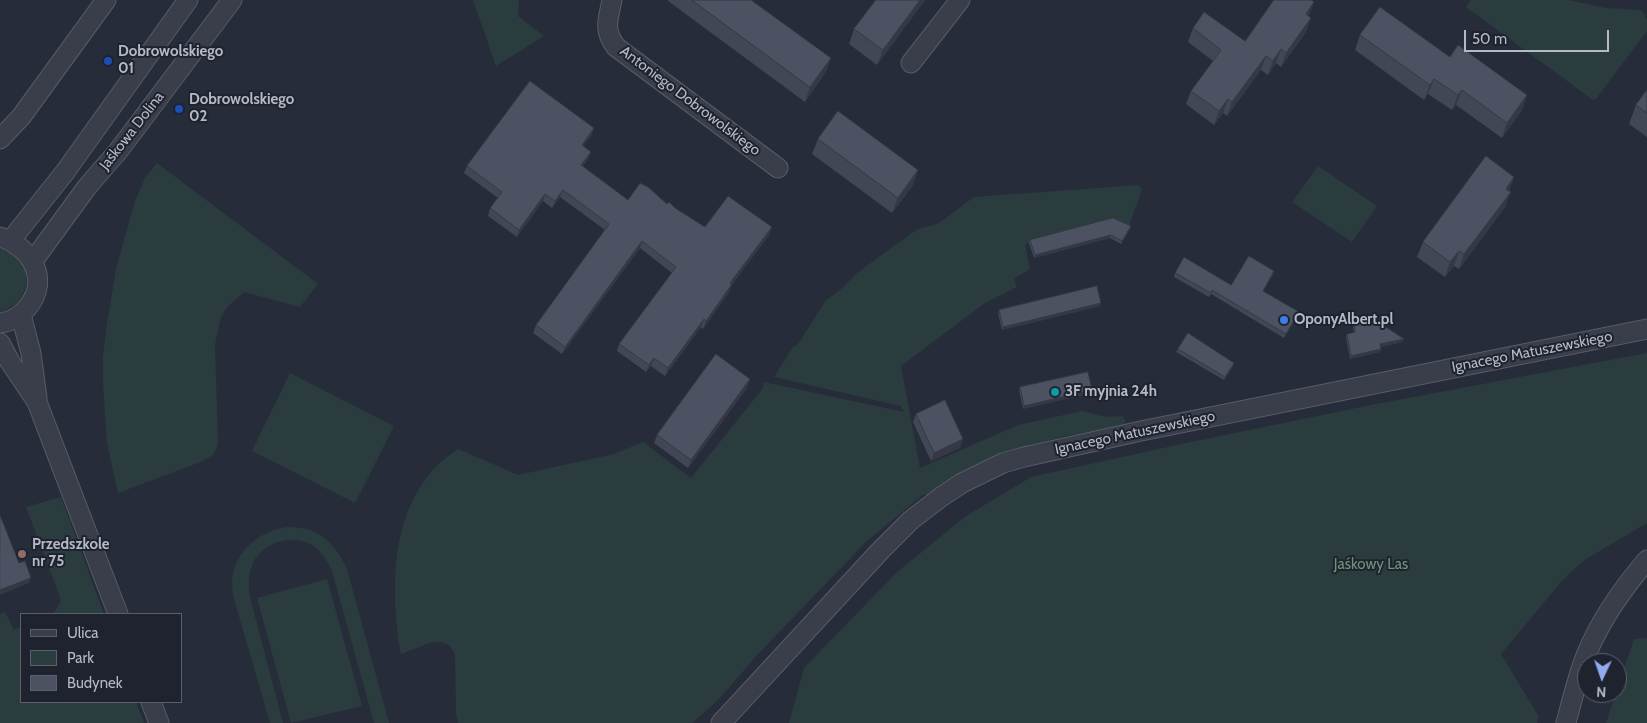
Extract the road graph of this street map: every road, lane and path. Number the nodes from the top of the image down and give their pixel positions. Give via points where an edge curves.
1 (106, 0) edge
2 (188, 0) edge
3 (232, 0) edge
4 (612, 0) edge
5 (960, 0) edge
6 (911, 63) dead end
7 (0, 139) edge
8 (778, 168) dead end
9 (5, 239) edge
10 (32, 261) junction
11 (21, 315) junction
12 (0, 323) edge
13 (1647, 329) edge
14 (0, 343) edge
15 (37, 402) junction
16 (1647, 560) edge
17 (118, 613) edge
18 (151, 703) edge
19 (159, 723) edge
20 (722, 723) edge
21 (1566, 723) edge

1 - 7 street via 21,117
2 - 9 street, Jaśkowa Dolina via 66,172
3 - 10 street, Jaśkowa Dolina
4 - 8 street, Antoniego Dobrowolskiego via 607,26 609,37 616,46
5 - 6 street
9 - 10 street via 23,249
10 - 11 street via 37,275 36,290
11 - 12 street
11 - 15 street via 32,353
13 - 20 street, Ignacego Matuszewskiego via 1132,433 1003,463 962,483 911,520
14 - 15 street
15 - 17 street
16 - 21 street via 1594,637
18 - 19 street

